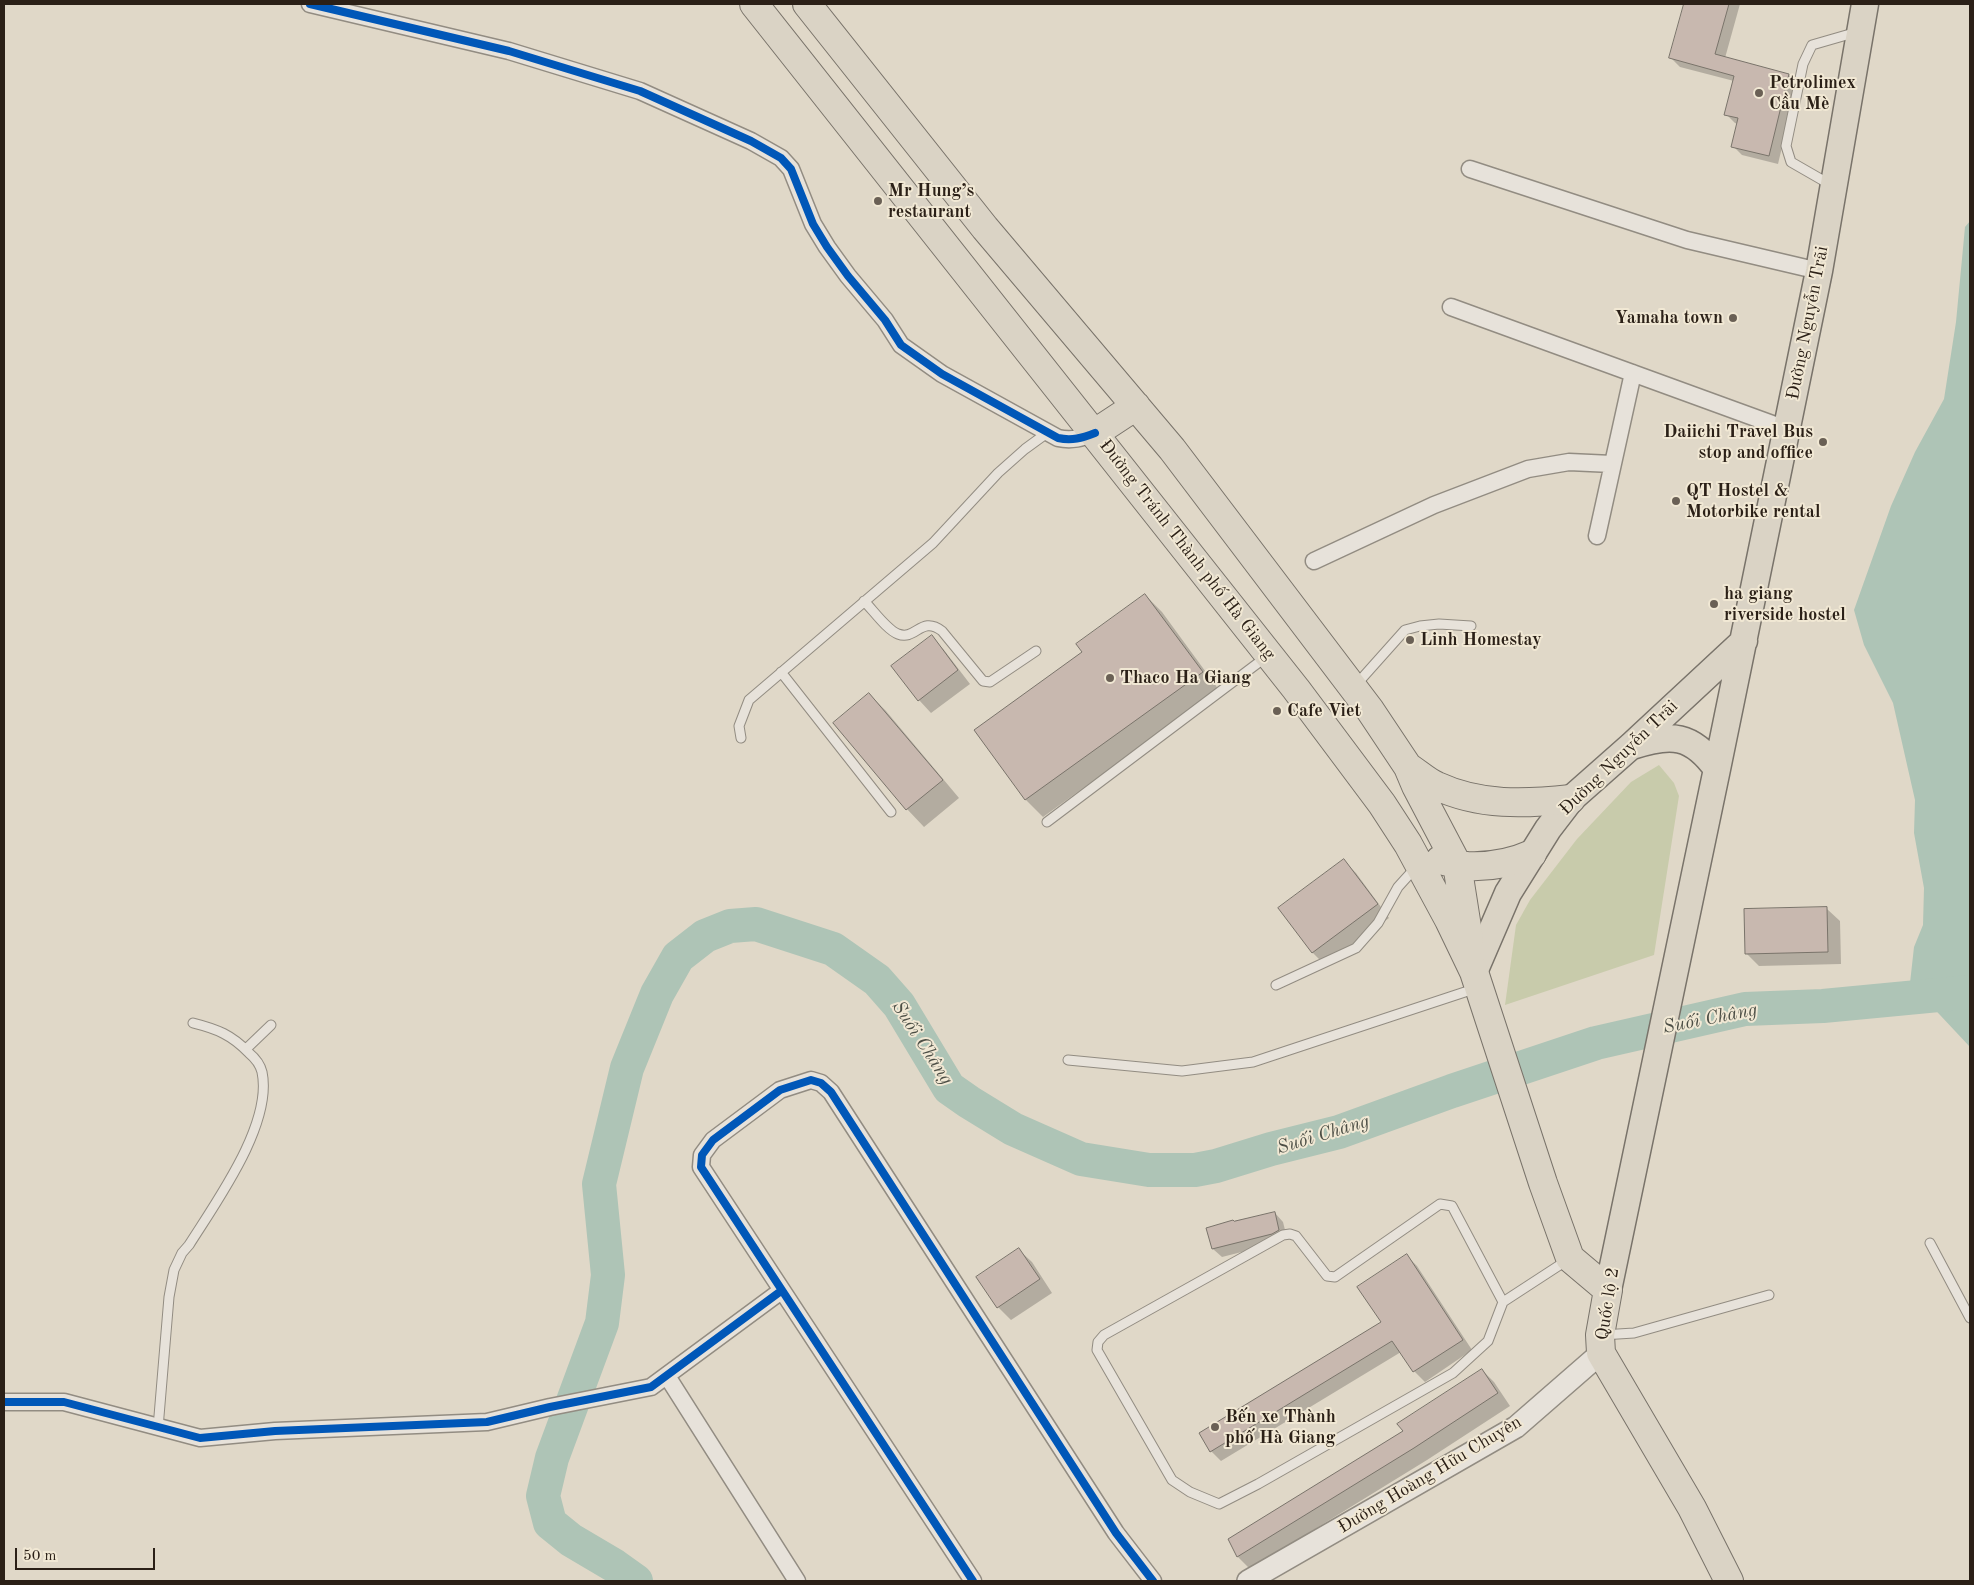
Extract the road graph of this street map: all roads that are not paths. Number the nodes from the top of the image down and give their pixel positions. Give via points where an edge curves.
1 (310, 4) edge
2 (754, 4) edge
3 (807, 4) edge
4 (1866, 4) edge
5 (1860, 31) junction
6 (1470, 169) dead end
7 (1833, 187) junction
8 (1819, 271) junction
9 (1452, 307) dead end
10 (1633, 373) junction
11 (1136, 406) junction
12 (1786, 429) junction
13 (1047, 433) junction
14 (1095, 433) junction
15 (1612, 464) junction
16 (1596, 536) dead end
17 (1314, 561) dead end
18 (864, 601) junction
19 (1472, 626) dead end
20 (1744, 641) junction
21 (1036, 651) dead end
22 (1269, 654) junction
23 (781, 672) junction
24 (1353, 688) junction
25 (742, 738) dead end
26 (1631, 746) junction
27 (1408, 767) junction
28 (1717, 770) junction
29 (1571, 799) junction
30 (891, 812) dead end
31 (1047, 822) dead end
32 (1413, 854) junction
33 (1532, 854) junction
34 (1457, 864) junction
35 (1675, 973) joint
36 (1276, 985) dead end
37 (1479, 986) junction
38 (193, 1023) dead end
39 (272, 1026) dead end
40 (246, 1049) junction
41 (1068, 1060) dead end
42 (1930, 1243) dead end
43 (1570, 1258) junction
44 (781, 1290) junction
45 (1608, 1290) junction
46 (1769, 1296) dead end
47 (1503, 1302) junction
48 (1970, 1318) edge
49 (1600, 1344) junction
50 (667, 1376) junction
51 (4, 1402) edge
52 (158, 1428) junction
53 (1692, 1508) junction
54 (797, 1581) edge
55 (972, 1581) edge
56 (1151, 1581) edge
57 (1248, 1581) edge
58 (1729, 1581) edge
59 (1746, 1581) edge

1 - 13 street via 509,51 640,91 781,158 791,169 813,224 827,247 901,345 942,374
2 - 14 highway, Đường Tránh Thành phố Hà Giang
3 - 11 highway via 985,228
4 - 5 main road, Đường Nguyễn Trãi
5 - 7 main road, Đường Nguyễn Trãi
5 - 7 lane via 1812,45 1803,64 1786,146 1791,162
6 - 8 street via 1687,240
7 - 8 main road, Đường Nguyễn Trãi
8 - 12 main road, Đường Nguyễn Trãi
9 - 10 street
10 - 12 street
10 - 15 street
11 - 14 highway
11 - 24 highway
12 - 20 main road, Đường Nguyễn Trãi
13 - 14 street via 1068,440
13 - 18 lane via 998,473 933,543
14 - 22 highway, Đường Tránh Thành phố Hà Giang
15 - 16 street
15 - 17 street via 1569,462 1528,469 1434,505
18 - 21 lane via 892,631 902,636 928,624 935,626 984,681 990,682
18 - 23 lane
19 - 24 lane via 1440,624 1405,630
20 - 26 main road, Đường Nguyễn Trãi
20 - 28 main road, Đường Nguyễn Trãi
22 - 31 lane
22 - 32 highway, Đường Tránh Thành phố Hà Giang via 1382,804
23 - 25 lane via 748,700 739,726
23 - 30 lane
24 - 27 highway
26 - 28 main road via 1652,739 1676,739 1700,750
26 - 29 main road, Đường Nguyễn Trãi
27 - 29 highway via 1436,786 1477,800 1508,803
27 - 34 highway
28 - 35 main road, Đường Nguyễn Trãi
29 - 33 main road, Đường Nguyễn Trãi
32 - 34 highway
32 - 36 lane via 1378,923 1356,948
32 - 37 highway, Đường Tránh Thành phố Hà Giang via 1449,920
33 - 34 highway via 1496,864
33 - 37 main road, Đường Nguyễn Trãi via 1508,893
34 - 37 highway
35 - 45 main road, Quốc lộ 2
37 - 41 lane via 1253,1062 1182,1071
37 - 43 highway
38 - 40 lane via 228,1034
39 - 40 lane
40 - 52 lane via 262,1070 258,1118 238,1167 174,1270 164,1343
42 - 48 lane
43 - 45 highway
43 - 47 lane
44 - 50 street
44 - 55 street
44 - 56 street via 700,1162 704,1150 713,1140 780,1090 811,1080 821,1083 831,1092 1116,1533
45 - 49 highway, Quốc lộ 2
46 - 49 lane
47 - 47 lane via 1488,1341 1453,1373 1219,1504 1190,1492 1172,1480 1097,1350 1104,1335 1283,1236 1296,1236 1327,1276 1335,1277 1440,1204 1452,1206
49 - 53 highway, Quốc lộ 2
49 - 57 street, Đường Hoàng Hữu Chuyên via 1516,1427
50 - 52 street via 651,1387 487,1422 275,1431 200,1438
50 - 54 street
51 - 52 street via 64,1402
53 - 58 highway, Quốc lộ 2
53 - 59 highway, Quốc lộ 2

